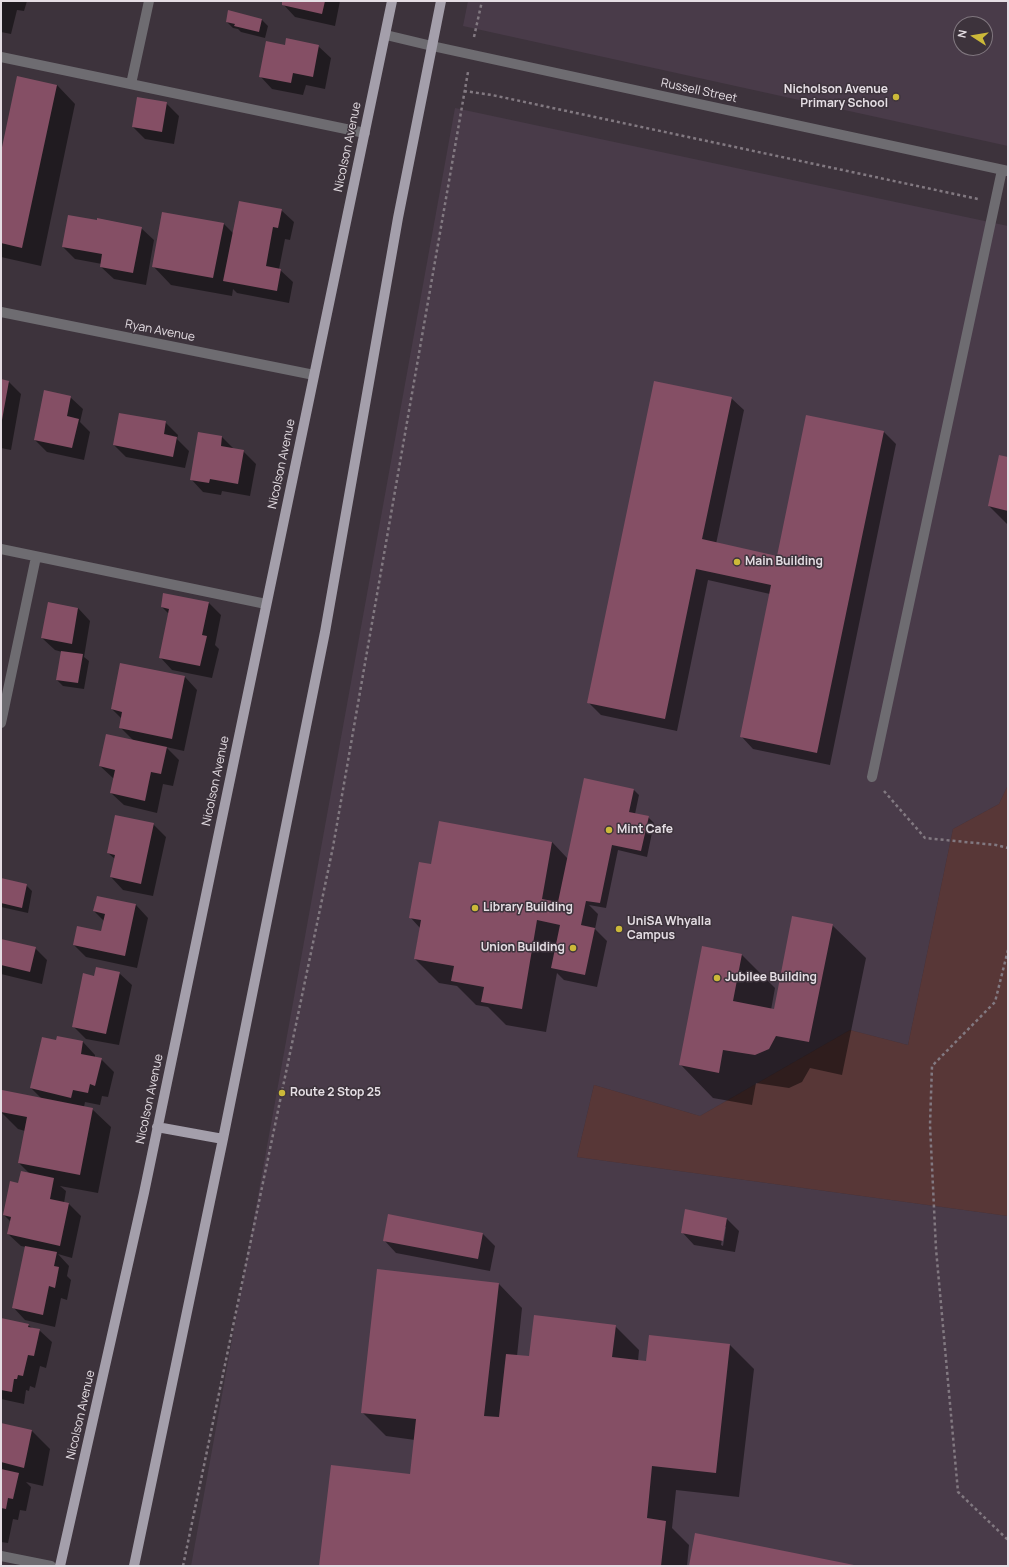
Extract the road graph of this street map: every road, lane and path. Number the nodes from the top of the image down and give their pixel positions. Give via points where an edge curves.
1 (148, 1) edge
2 (392, 1) edge
3 (441, 1) edge
4 (482, 1) edge
5 (386, 34) junction
6 (432, 46) junction
7 (471, 54) junction
8 (1, 57) edge
9 (131, 84) junction
10 (464, 91) junction
11 (364, 133) junction
12 (1005, 170) edge
13 (995, 203) junction
14 (1, 312) edge
15 (314, 375) junction
16 (1, 549) edge
17 (36, 557) junction
18 (266, 604) junction
19 (1, 723) edge
20 (872, 777) joint
21 (1008, 848) edge
22 (1008, 950) edge
23 (157, 1127) junction
24 (223, 1139) junction
25 (1008, 1540) edge
26 (1, 1556) edge
27 (51, 1566) edge
28 (60, 1566) edge
29 (134, 1566) edge
30 (183, 1566) edge

1 - 9 street
2 - 5 main road, Nicolson Avenue
3 - 6 main road
4 - 7 path
5 - 6 street, Russell Street
5 - 11 main road, Nicolson Avenue
6 - 7 street, Russell Street
6 - 24 main road via 398,218 325,632
7 - 10 path
7 - 12 street, Russell Street
8 - 9 street
9 - 11 street
10 - 13 path
10 - 30 path via 333,847
11 - 15 main road, Nicolson Avenue
12 - 13 street
13 - 20 street
14 - 15 street, Ryan Avenue
15 - 18 main road, Nicolson Avenue
16 - 17 street
17 - 18 street
17 - 19 street
18 - 23 main road, Nicolson Avenue
20 - 21 path via 926,838
22 - 25 path via 995,1002 932,1066 930,1125 936,1249 958,1492
23 - 24 main road
23 - 28 main road, Nicolson Avenue
24 - 29 main road
26 - 27 street

